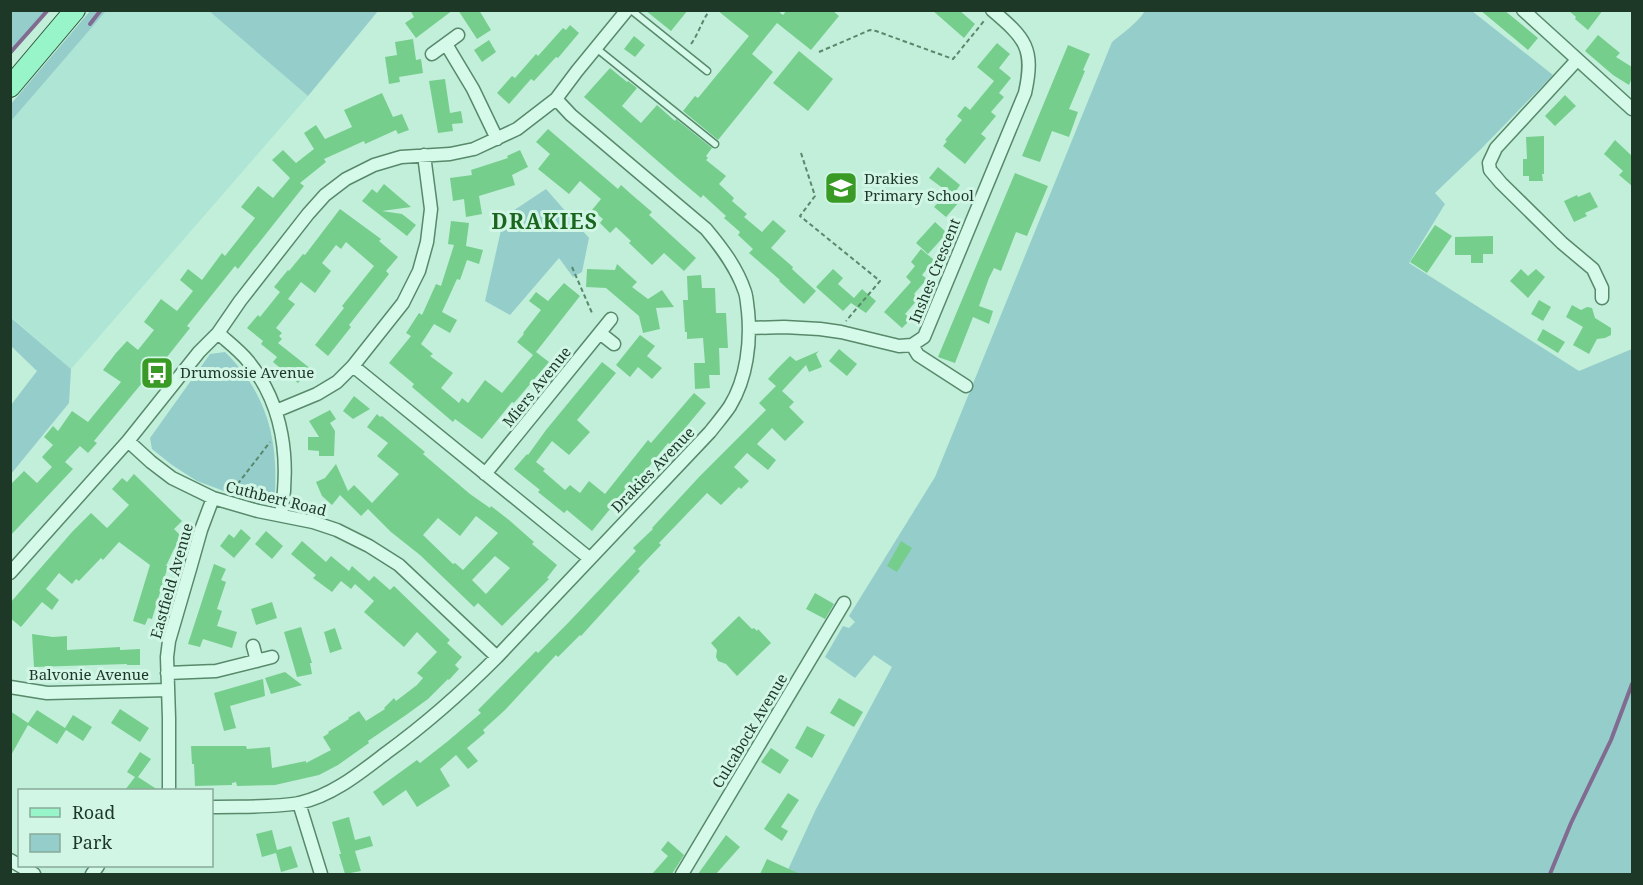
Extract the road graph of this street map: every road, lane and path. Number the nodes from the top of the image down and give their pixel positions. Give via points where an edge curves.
1 (75, 10) edge
2 (629, 10) edge
3 (710, 10) edge
4 (1524, 10) edge
5 (992, 11) edge
6 (458, 35) dead end
7 (446, 44) junction
8 (596, 48) junction
9 (685, 52) junction
10 (819, 52) dead end
11 (432, 54) dead end
12 (1577, 60) junction
13 (707, 71) dead end
14 (10, 87) edge
15 (556, 99) junction
16 (1632, 109) edge
17 (497, 139) junction
18 (715, 144) dead end
19 (801, 153) dead end
20 (424, 155) junction
21 (572, 267) dead end
22 (1602, 298) dead end
23 (592, 313) dead end
24 (611, 319) dead end
25 (750, 328) junction
26 (841, 332) junction
27 (218, 333) junction
28 (600, 333) junction
29 (614, 344) dead end
30 (912, 345) junction
31 (353, 366) junction
32 (966, 386) dead end
33 (276, 411) junction
34 (281, 428) junction
35 (128, 441) junction
36 (485, 474) junction
37 (213, 498) junction
38 (227, 502) junction
39 (281, 515) junction
40 (589, 558) junction
41 (10, 573) edge
42 (844, 603) dead end
43 (253, 646) dead end
44 (273, 657) dead end
45 (497, 657) junction
46 (257, 661) junction
47 (167, 673) junction
48 (10, 687) edge
49 (168, 690) junction
50 (169, 789) edge
51 (299, 803) junction
52 (213, 807) edge
53 (685, 873) edge
54 (321, 874) edge

1 - 14 main road
2 - 8 street
2 - 9 lane
3 - 9 path
4 - 12 street
5 - 10 path via 953,59 870,30
5 - 30 street, Inshes Crescent via 1020,35 1028,55 1025,93 927,332
6 - 7 street
7 - 11 street
7 - 17 street
8 - 15 street
8 - 18 lane
9 - 13 lane
12 - 16 street
12 - 22 street via 1496,148 1489,163 1501,183 1593,269
15 - 17 street
15 - 25 street, Drakies Avenue via 706,229 723,249 746,294
17 - 20 street via 474,149
19 - 26 path via 815,196 800,216 880,281
20 - 27 street via 374,165 325,195
20 - 31 street via 431,209 419,271 403,303
21 - 23 path
24 - 28 street, Miers Avenue
25 - 26 street
25 - 40 street, Drakies Avenue via 748,355 731,404 710,432
26 - 30 street via 899,346
27 - 33 street via 248,361
27 - 35 street
28 - 29 street
28 - 36 street, Miers Avenue
30 - 32 street via 918,356
31 - 33 street via 317,394
31 - 36 street
33 - 34 street
34 - 38 path
34 - 39 street via 285,473
35 - 37 street, Cuthbert Road via 172,478
35 - 41 street
36 - 40 street
37 - 38 street, Cuthbert Road
37 - 47 street, Eastfield Avenue via 169,641
38 - 39 street, Cuthbert Road
39 - 45 street, Cuthbert Road via 337,530 399,565
40 - 45 street, Drakies Avenue
42 - 53 street, Culcabock Avenue
43 - 46 street
44 - 46 street
45 - 51 street, Drakies Avenue via 423,726 371,765 345,783
46 - 47 street via 216,671
47 - 49 street, Eastfield Avenue
48 - 49 street, Balvonie Avenue via 47,693
49 - 50 street, Eastfield Avenue
51 - 52 street, Drakies Avenue
51 - 54 street

